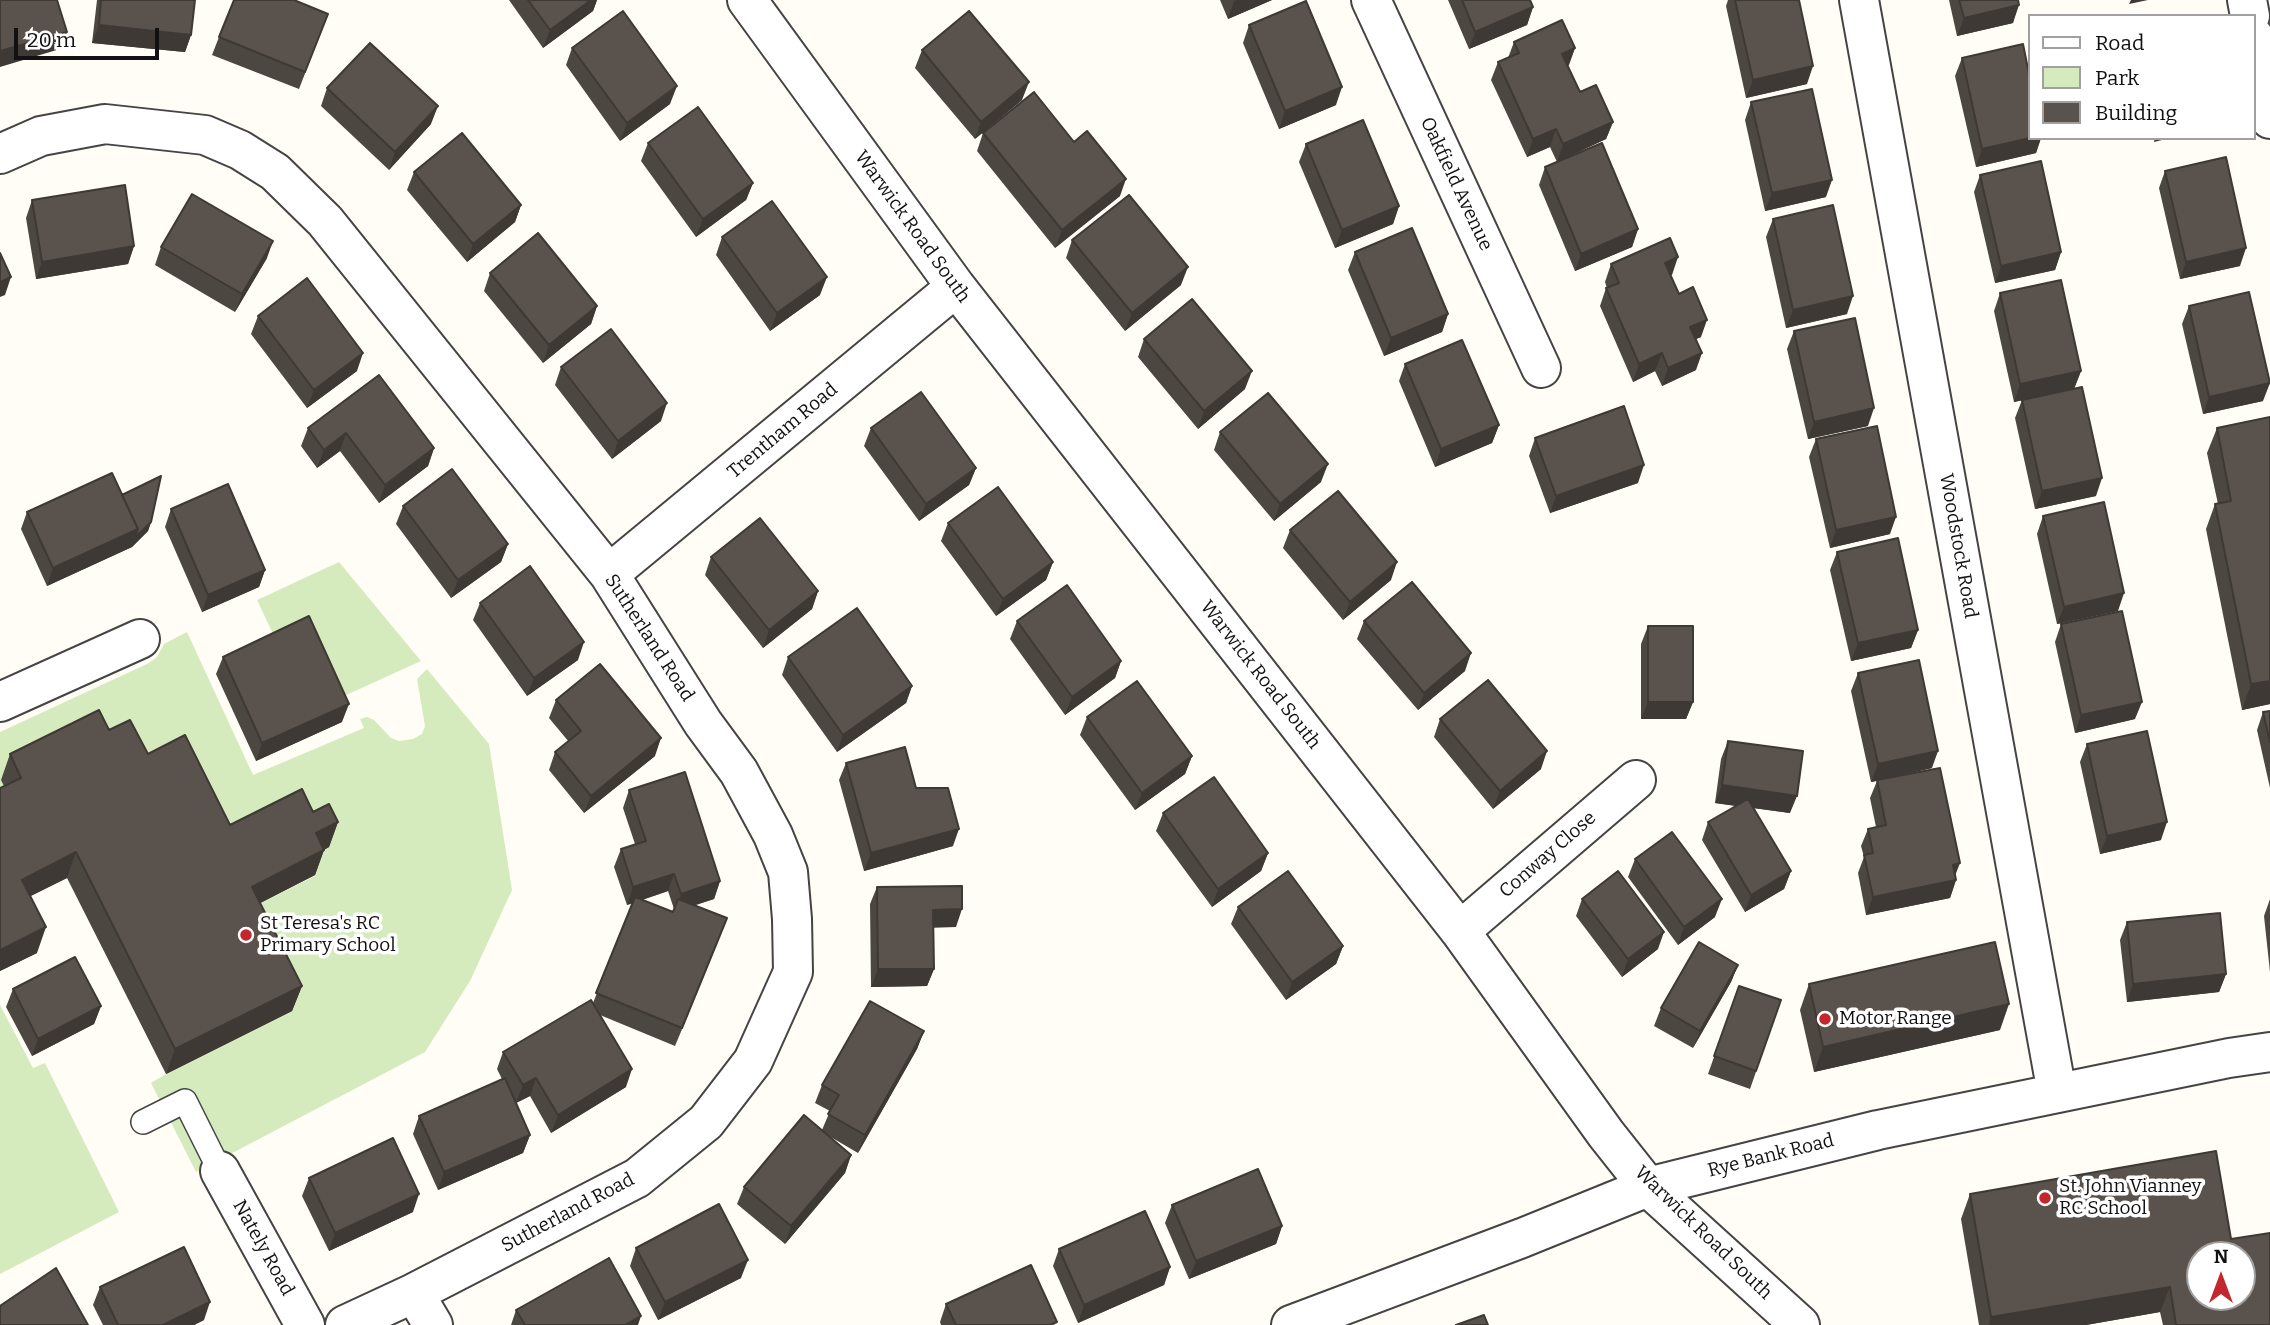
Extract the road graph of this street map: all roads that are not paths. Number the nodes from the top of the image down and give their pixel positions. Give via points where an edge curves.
1 (747, 0) edge
2 (1371, 0) edge
3 (1859, 0) edge
4 (2256, 47) edge
5 (2270, 119) edge
6 (0, 154) edge
7 (956, 287) junction
8 (1541, 368) dead end
9 (609, 574) junction
10 (140, 639) dead end
11 (0, 702) edge
12 (1636, 780) dead end
13 (1460, 931) junction
14 (2270, 1052) edge
15 (2057, 1093) junction
16 (143, 1122) dead end
17 (220, 1171) joint
18 (1648, 1187) junction
19 (424, 1309) edge
20 (305, 1325) edge
21 (345, 1325) edge
22 (1291, 1325) edge
23 (1800, 1325) edge

1 - 7 street, Warwick Road South
2 - 8 street, Oakfield Avenue
3 - 15 street, Woodstock Road
4 - 5 street
6 - 9 street, Sutherland Road via 41,136 105,124 205,135 275,172 325,221
7 - 9 street, Trentham Road
7 - 13 street, Warwick Road South
9 - 19 street, Sutherland Road via 739,772 773,835 788,872 793,972 753,1061 706,1122 637,1178
10 - 11 street
12 - 13 street, Conway Close
13 - 18 street, Warwick Road South
14 - 15 street, Rye Bank Road
15 - 18 street, Rye Bank Road via 1878,1130
16 - 17 lane via 186,1101
17 - 20 street, Nately Road
18 - 22 street, Rye Bank Road
18 - 23 street, Warwick Road South
19 - 21 street, Sutherland Road

